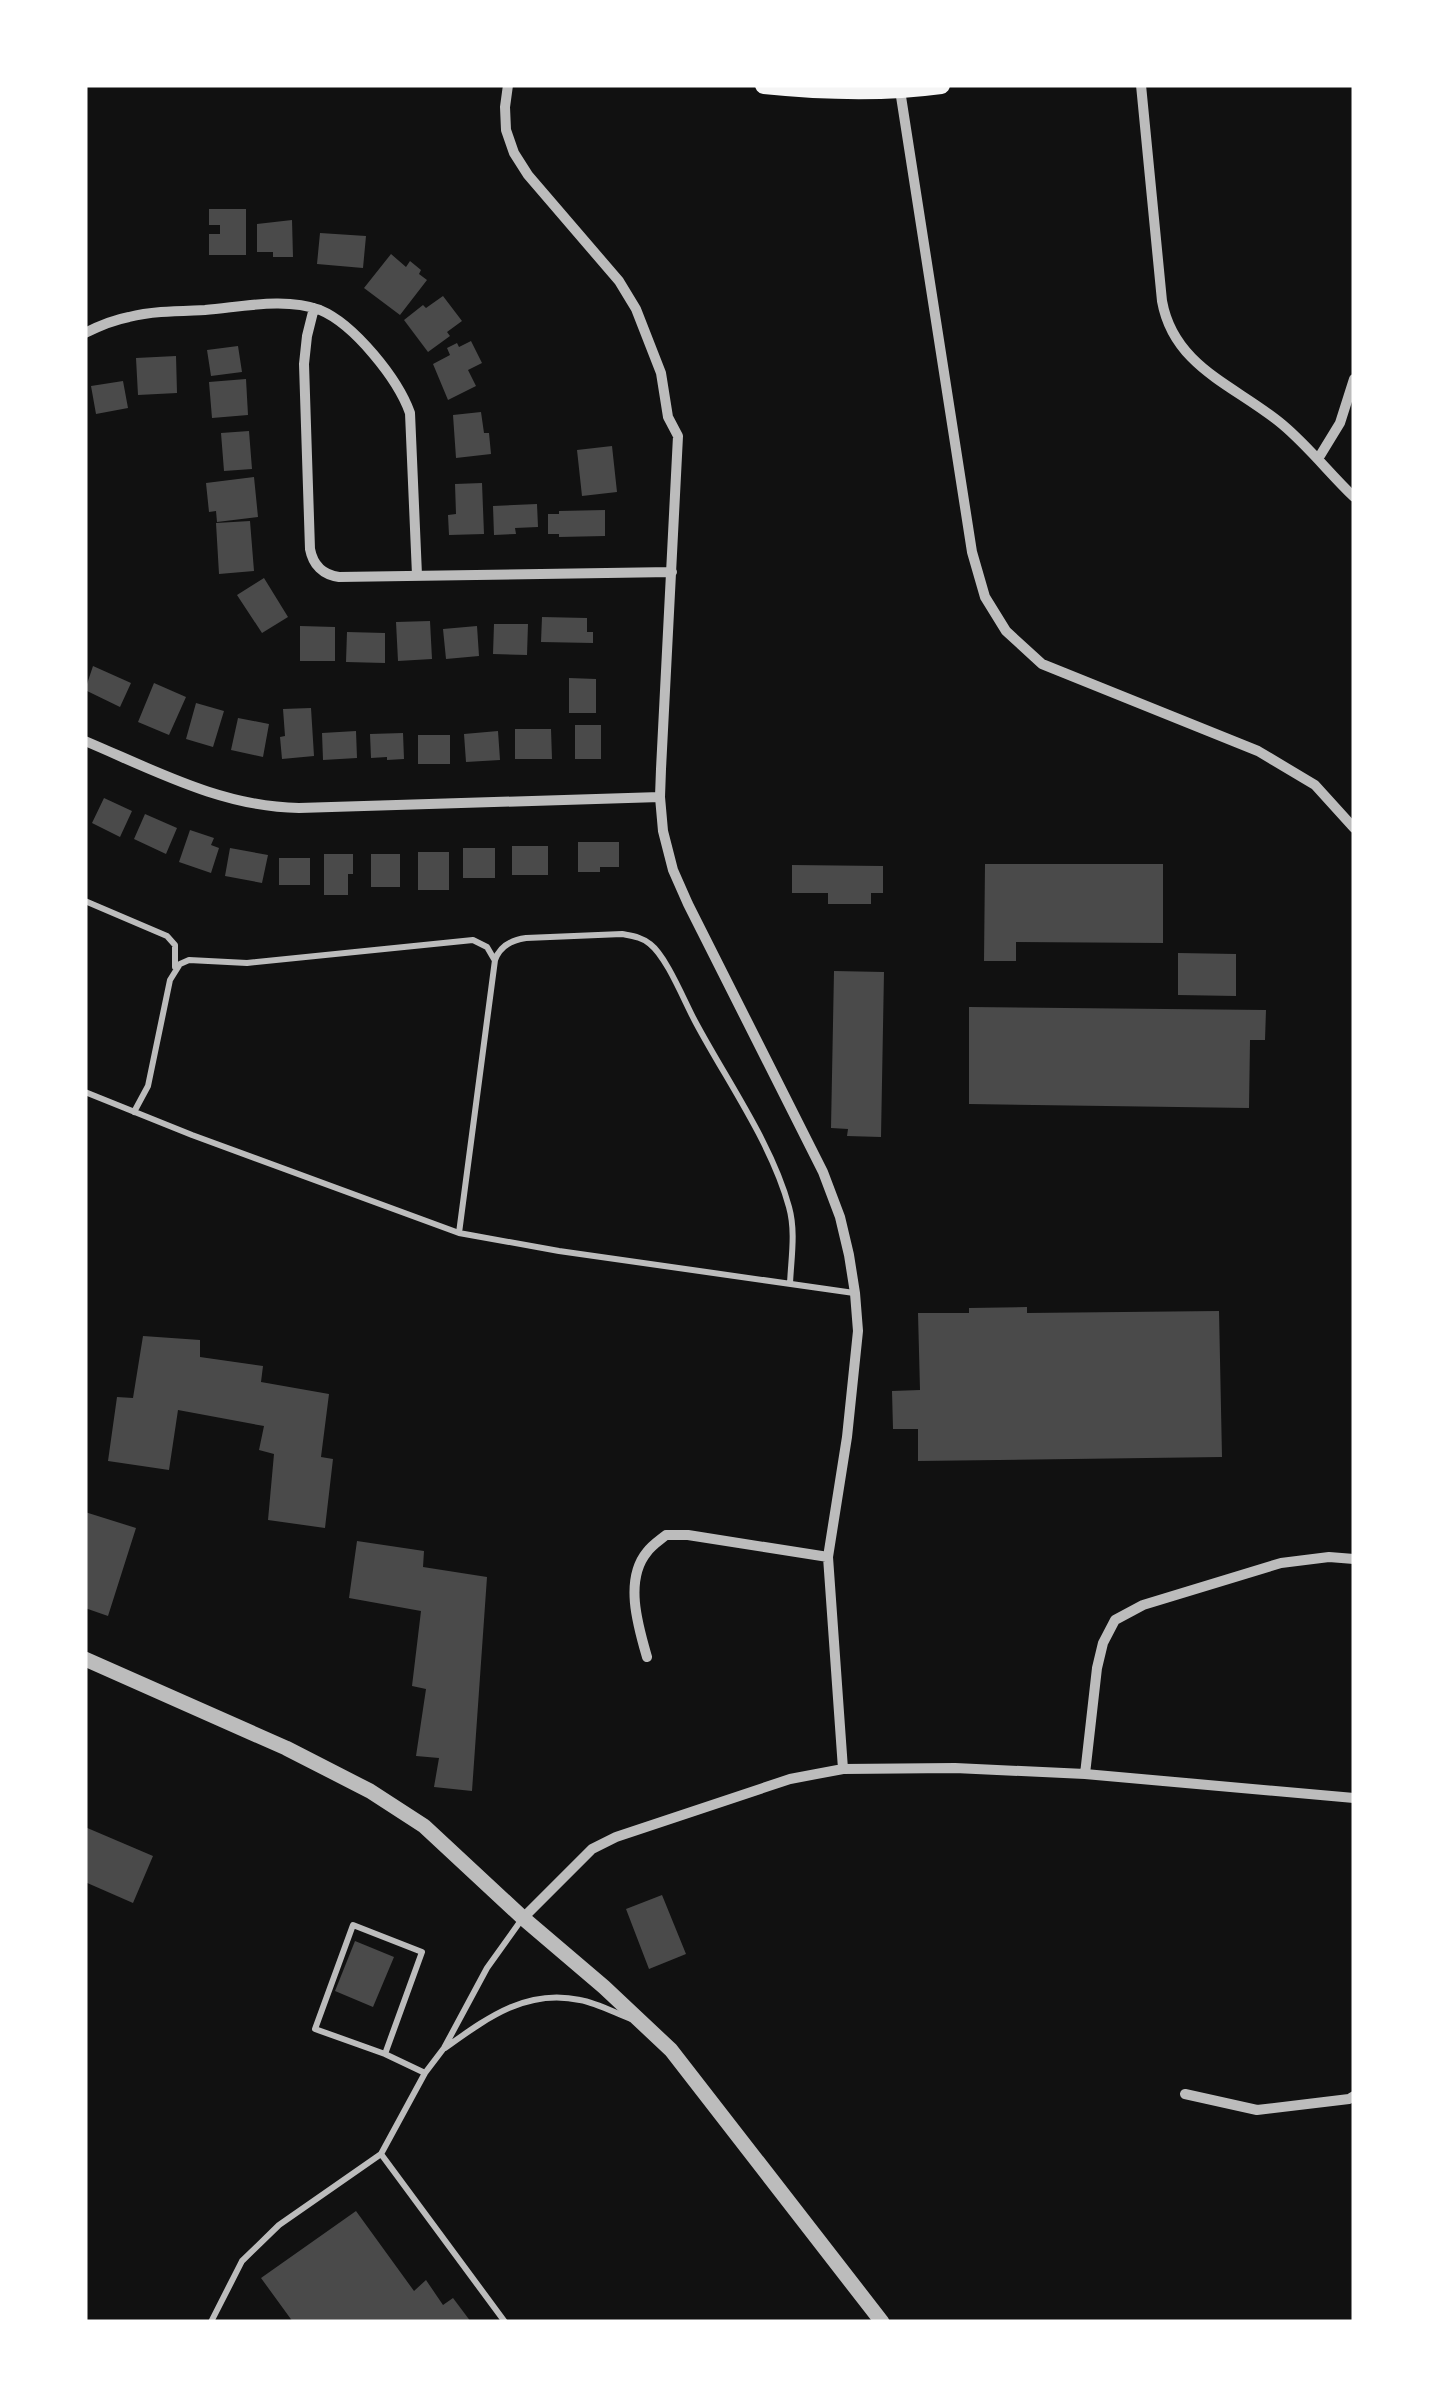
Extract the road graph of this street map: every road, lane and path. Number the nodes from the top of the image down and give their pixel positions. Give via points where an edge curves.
1 (508, 85) edge
2 (764, 85) edge
3 (940, 85) edge
4 (1140, 85) edge
5 (900, 90) junction
6 (314, 308) junction
7 (85, 332) edge
8 (1354, 379) edge
9 (1318, 459) junction
10 (1354, 497) edge
11 (672, 572) junction
12 (417, 575) junction
13 (85, 741) edge
14 (660, 797) junction
15 (1354, 828) edge
16 (85, 901) edge
17 (495, 960) junction
18 (174, 971) junction
19 (85, 1092) edge
20 (134, 1112) junction
21 (459, 1232) junction
22 (790, 1284) junction
23 (856, 1293) junction
24 (828, 1557) junction
25 (1354, 1559) edge
26 (647, 1657) dead end
27 (85, 1659) edge
28 (843, 1770) junction
29 (1084, 1774) junction
30 (1354, 1798) edge
31 (522, 1918) junction
32 (642, 2023) junction
33 (444, 2048) junction
34 (385, 2054) junction
35 (426, 2074) junction
36 (1185, 2094) dead end
37 (1354, 2096) edge
38 (381, 2154) junction
39 (211, 2322) edge
40 (505, 2322) edge
41 (882, 2322) edge

1 - 11 street via 506,130 514,154 619,282 650,339 678,436
2 - 5 main road
3 - 5 main road
4 - 9 street via 1170,330 1196,363 1281,423
5 - 15 street via 972,552 1006,631 1042,664 1258,751 1315,785
6 - 7 street via 274,304 144,314
6 - 12 street via 354,336 406,402
6 - 12 street via 304,364 311,556 332,576
8 - 9 street via 1340,423
9 - 10 street
11 - 12 street
11 - 14 street
13 - 14 street via 200,790 269,806
14 - 23 street via 673,870 823,1172
16 - 18 lane via 167,936 175,945
17 - 18 lane via 472,940 247,963 188,960
17 - 21 lane
17 - 22 lane via 506,944 526,938 622,934 650,943 782,1187 793,1228
18 - 20 lane via 148,1086
19 - 20 lane
20 - 21 lane
21 - 22 lane
22 - 23 lane
23 - 24 street via 858,1331
24 - 26 street via 666,1535 636,1571 636,1614
24 - 28 street
25 - 29 street via 1281,1563 1143,1605 1115,1620 1096,1668
27 - 31 street via 370,1790 424,1826
28 - 29 street
28 - 31 street via 790,1779 616,1837 592,1849
29 - 30 street
31 - 32 street
31 - 33 lane
32 - 33 lane via 580,2000 542,1998 496,2012
32 - 41 street via 671,2050
33 - 35 lane
34 - 34 lane via 316,2030 353,1926 422,1952
34 - 35 lane
35 - 38 lane
36 - 37 street via 1258,2110
38 - 39 lane via 278,2225 242,2261
38 - 40 lane

